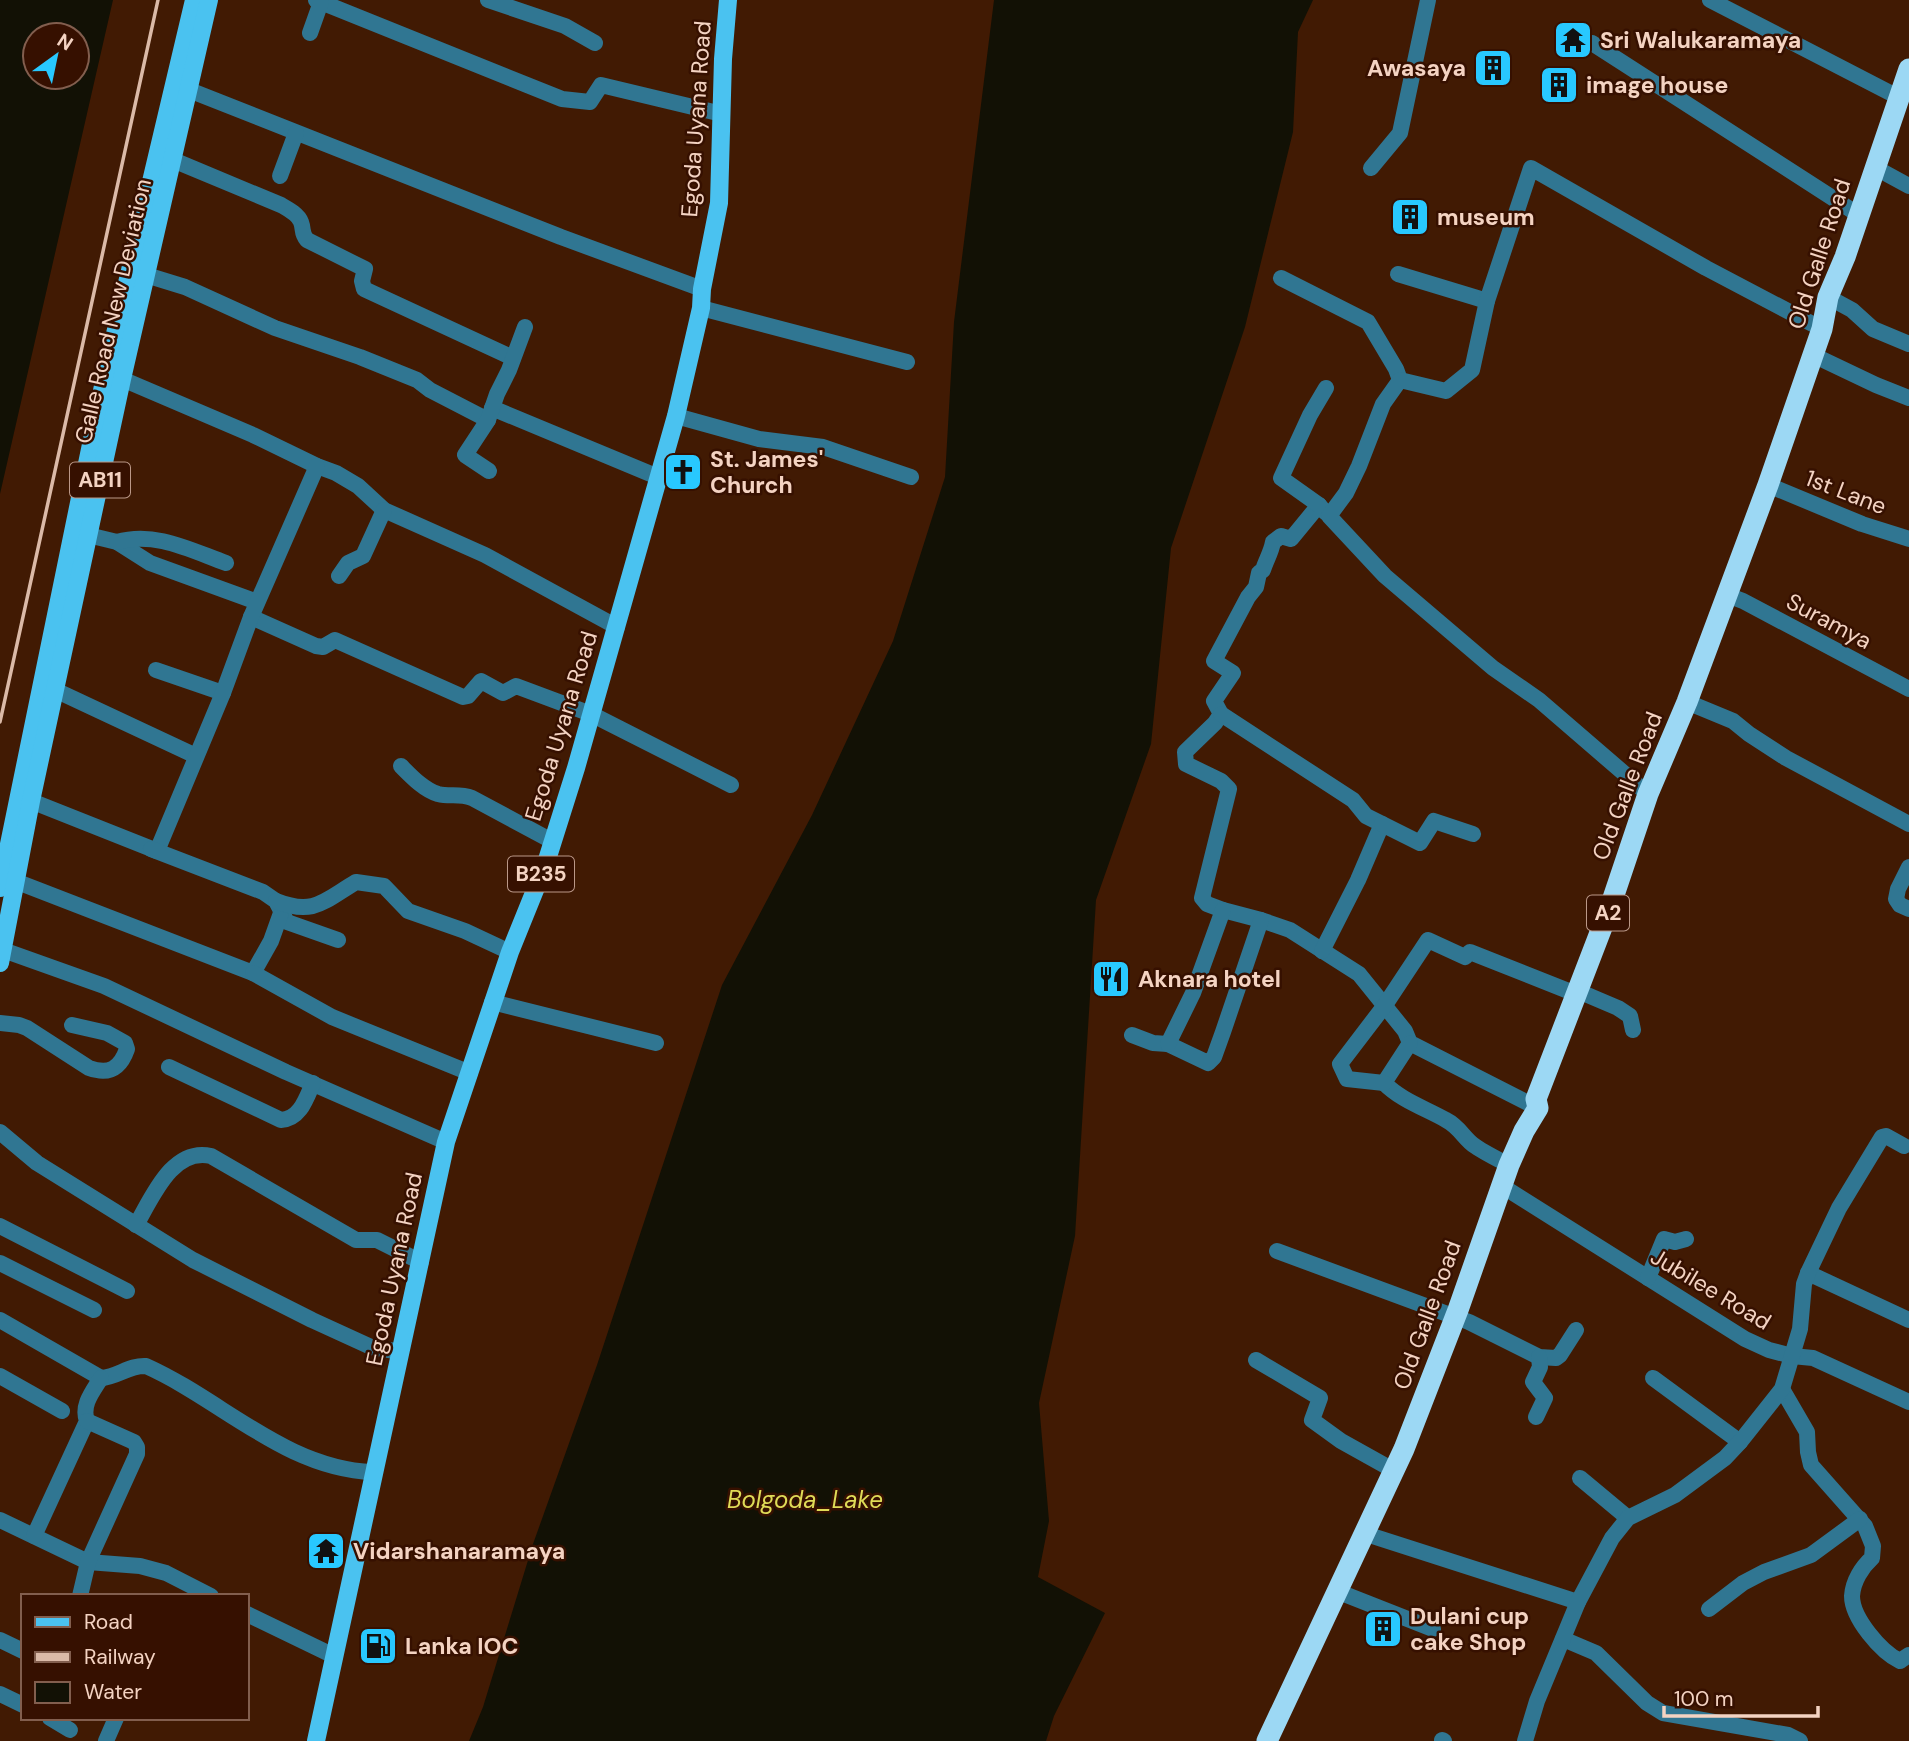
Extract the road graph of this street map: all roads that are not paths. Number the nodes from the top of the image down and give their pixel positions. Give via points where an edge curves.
1 (194, 0) edge
2 (209, 0) edge
3 (488, 0) edge
4 (728, 0) edge
5 (1428, 0) edge
6 (1710, 0) edge
7 (319, 1) edge
8 (310, 33) dead end
9 (595, 43) dead end
10 (1591, 43) dead end
11 (1909, 69) edge
12 (189, 90) junction
13 (1900, 98) junction
14 (722, 114) junction
15 (296, 133) junction
16 (173, 160) junction
17 (1874, 167) junction
18 (1371, 168) dead end
19 (280, 176) dead end
20 (1909, 186) edge
21 (1859, 215) junction
22 (1398, 274) dead end
23 (146, 275) junction
24 (1281, 278) dead end
25 (702, 289) junction
26 (1828, 297) junction
27 (1487, 301) junction
28 (701, 308) junction
29 (524, 327) dead end
30 (1822, 329) junction
31 (1909, 344) edge
32 (1813, 355) junction
33 (513, 358) junction
34 (907, 362) dead end
35 (113, 378) junction
36 (1400, 380) junction
37 (1326, 388) dead end
38 (1909, 398) edge
39 (490, 414) junction
40 (676, 416) junction
41 (317, 466) junction
42 (489, 471) dead end
43 (657, 477) junction
44 (911, 477) dead end
45 (1768, 485) junction
46 (384, 510) junction
47 (1324, 510) junction
48 (88, 535) junction
49 (1909, 539) edge
50 (117, 542) junction
51 (226, 563) dead end
52 (339, 576) dead end
53 (1727, 595) junction
54 (254, 609) junction
55 (617, 627) junction
56 (156, 670) dead end
57 (1909, 689) edge
58 (55, 690) junction
59 (223, 693) junction
60 (1687, 702) junction
61 (591, 714) junction
62 (1221, 714) junction
63 (196, 756) junction
64 (401, 766) dead end
65 (731, 785) dead end
66 (1648, 794) junction
67 (31, 801) junction
68 (1382, 824) junction
69 (1909, 824) edge
70 (1473, 834) dead end
71 (552, 841) junction
72 (151, 849) junction
73 (1909, 867) edge
74 (7, 884) edge
75 (278, 907) junction
76 (1909, 909) edge
77 (1223, 910) junction
78 (1261, 920) junction
79 (338, 940) dead end
80 (1322, 951) junction
81 (510, 952) junction
82 (1, 956) edge
83 (253, 973) junction
84 (1577, 992) junction
85 (492, 1002) junction
86 (1385, 1005) junction
87 (0, 1023) edge
88 (72, 1025) dead end
89 (1633, 1030) dead end
90 (1132, 1035) dead end
91 (656, 1043) dead end
92 (1168, 1044) junction
93 (1410, 1044) junction
94 (169, 1067) dead end
95 (470, 1073) junction
96 (313, 1083) junction
97 (1384, 1083) junction
98 (1538, 1108) junction
99 (0, 1132) edge
100 (446, 1142) junction
101 (1904, 1146) dead end
102 (1509, 1165) junction
103 (1502, 1186) junction
104 (136, 1225) junction
105 (0, 1226) edge
106 (1686, 1239) dead end
107 (1278, 1251) dead end
108 (421, 1262) junction
109 (0, 1263) edge
110 (1808, 1273) junction
111 (1648, 1278) junction
112 (127, 1291) dead end
113 (94, 1310) dead end
114 (1455, 1317) junction
115 (0, 1320) edge
116 (1909, 1320) edge
117 (1576, 1330) dead end
118 (401, 1352) junction
119 (1792, 1356) junction
120 (1539, 1357) junction
121 (1256, 1360) dead end
122 (0, 1376) edge
123 (101, 1378) junction
124 (1653, 1378) dead end
125 (1782, 1389) junction
126 (1909, 1402) edge
127 (62, 1411) dead end
128 (1536, 1417) dead end
129 (87, 1421) junction
130 (1740, 1443) junction
131 (1392, 1470) junction
132 (373, 1472) junction
133 (1580, 1478) dead end
134 (1628, 1518) junction
135 (1860, 1519) junction
136 (0, 1520) edge
137 (1366, 1534) junction
138 (34, 1536) junction
139 (88, 1562) junction
140 (1339, 1592) junction
141 (80, 1594) edge
142 (207, 1594) edge
143 (1578, 1602) junction
144 (1709, 1609) dead end
145 (248, 1614) edge
146 (1433, 1629) dead end
147 (1563, 1639) junction
148 (0, 1640) edge
149 (21, 1650) edge
150 (1909, 1655) edge
151 (334, 1656) junction
152 (0, 1694) edge
153 (21, 1704) edge
154 (53, 1720) edge
155 (115, 1720) edge
156 (69, 1730) dead end
157 (106, 1741) edge
158 (316, 1741) edge
159 (1267, 1741) edge
160 (1525, 1741) edge
161 (1800, 1741) edge

1 - 35 main road, Galle Road New Deviation / AB11
2 - 12 main road, Galle Road New Deviation / AB11
3 - 9 street via 565,26
4 - 14 main road, Egoda Uyana Road / B235
5 - 18 street via 1400,133
6 - 13 street
7 - 8 street
7 - 14 street via 562,99 590,102 601,85
10 - 21 street
11 - 13 highway, Old Galle Road / A2
12 - 15 street
12 - 16 main road, Galle Road New Deviation / AB11
13 - 17 highway, Old Galle Road / A2
14 - 25 main road, Egoda Uyana Road / B235 via 719,203
15 - 19 street
15 - 25 street
16 - 23 main road, Galle Road New Deviation / AB11
16 - 33 street via 281,205 302,223 307,240 365,269 364,289
17 - 20 street
17 - 21 highway, Old Galle Road / A2
21 - 26 highway, Old Galle Road / A2
22 - 27 street
23 - 35 main road, Galle Road New Deviation / AB11
23 - 39 street via 417,380 430,390
24 - 36 street via 1368,322
25 - 28 main road, Egoda Uyana Road / B235
26 - 30 highway, Old Galle Road / A2
26 - 31 street via 1852,310 1872,329
27 - 30 street via 1534,168
27 - 36 street via 1472,370 1446,391
28 - 34 street
28 - 40 main road, Egoda Uyana Road / B235
29 - 33 street
30 - 32 highway, Old Galle Road / A2
32 - 38 street
32 - 45 highway, Old Galle Road / A2
33 - 39 street
35 - 41 street
35 - 48 main road, Galle Road New Deviation / AB11
35 - 74 main road, Galle Road New Deviation / AB11
36 - 47 street via 1382,404 1350,484
37 - 47 street via 1281,478
39 - 42 street via 465,455
39 - 43 street
40 - 43 main road, Egoda Uyana Road / B235
40 - 44 street via 759,439 823,447
41 - 46 street via 358,486
41 - 54 street
43 - 55 main road, Egoda Uyana Road / B235
45 - 49 street, 1st Lane
45 - 53 highway, Old Galle Road / A2
46 - 52 street via 363,556 348,563
46 - 55 street via 485,555
47 - 62 street via 1291,539 1281,536 1273,542 1256,587 1214,661 1233,673 1214,701
47 - 66 street via 1385,576
48 - 50 street
48 - 58 main road, Galle Road New Deviation / AB11
50 - 51 street via 157,539
50 - 54 street via 150,563
53 - 57 street, Suramya
53 - 60 highway, Old Galle Road / A2
54 - 59 street
54 - 61 street via 316,646 335,640 463,697 481,681 503,693 516,686
55 - 61 main road, Egoda Uyana Road / B235
56 - 59 street
58 - 63 street
58 - 67 main road, Galle Road New Deviation / AB11
59 - 63 street
60 - 66 highway, Old Galle Road / A2
60 - 69 street via 1733,721 1786,758
61 - 65 street
61 - 71 main road, Egoda Uyana Road / B235
62 - 68 street
62 - 77 street via 1185,752 1186,764 1229,789 1202,898
63 - 72 street via 157,851
64 - 71 street via 426,788 472,798
66 - 84 highway, Old Galle Road / A2
67 - 72 street
67 - 74 main road, Galle Road New Deviation / AB11
68 - 70 street via 1420,843 1434,821
68 - 80 street
71 - 81 main road, Egoda Uyana Road / B235
72 - 75 street via 264,892
73 - 76 street via 1896,899
74 - 82 main road, Galle Road New Deviation / AB11
74 - 83 street
75 - 79 street via 287,922
75 - 81 street via 307,908 356,882 365,882 384,886 408,911
75 - 83 street via 271,942
77 - 78 street
77 - 92 street via 1193,993
78 - 80 street via 1290,930
78 - 92 street via 1214,1057 1209,1063
80 - 86 street via 1359,974
81 - 85 main road, Egoda Uyana Road / B235
82 - 96 street via 104,986
83 - 95 street via 332,1017
84 - 86 street via 1470,953 1465,957 1428,940
84 - 89 street via 1630,1016
84 - 98 highway, Old Galle Road / A2 via 1536,1099
85 - 91 street
85 - 95 main road, Egoda Uyana Road / B235
86 - 93 street
86 - 97 street via 1340,1064 1347,1079
87 - 88 street via 27,1028 89,1068 100,1072 117,1068 127,1049 125,1043 107,1033
90 - 92 street via 1153,1044
93 - 97 street
93 - 98 street
94 - 96 street via 281,1121 297,1113
95 - 100 main road, Egoda Uyana Road / B235
96 - 100 street
97 - 102 street via 1423,1110 1446,1119 1472,1144
98 - 102 highway, Old Galle Road / A2
99 - 104 street via 37,1163
100 - 108 main road, Egoda Uyana Road / B235
101 - 110 street via 1881,1137
102 - 103 highway, Old Galle Road / A2
103 - 111 street, Jubilee Road
103 - 114 highway, Old Galle Road / A2
104 - 108 street via 176,1164 200,1153 356,1240 377,1240
104 - 118 street via 193,1260 312,1320 371,1347
105 - 112 street
106 - 111 street via 1664,1239
107 - 114 street
108 - 118 main road, Egoda Uyana Road / B235
109 - 113 street
110 - 116 street
110 - 119 street
111 - 119 street, Jubilee Road via 1745,1339
114 - 120 street
114 - 131 highway, Old Galle Road / A2
115 - 123 street
117 - 120 street via 1556,1358
118 - 132 main road, Egoda Uyana Road / B235
119 - 125 street
119 - 126 street, Jubilee Road via 1813,1358
120 - 128 street via 1533,1382 1545,1398
121 - 131 street via 1320,1398 1312,1420
122 - 127 street
123 - 129 street via 85,1406
123 - 132 street via 146,1366 303,1456 335,1467
124 - 130 street
125 - 130 street
125 - 135 street via 1807,1432 1811,1465
129 - 138 street
129 - 139 street via 137,1447
130 - 134 street via 1675,1495
131 - 137 highway, Old Galle Road / A2
132 - 151 main road, Egoda Uyana Road / B235
133 - 134 street
134 - 143 street via 1612,1538
135 - 144 street via 1811,1555 1743,1583
135 - 150 street via 1872,1546 1872,1558 1861,1568 1852,1596 1856,1612 1887,1653 1900,1661
136 - 138 street
137 - 140 highway, Old Galle Road / A2
137 - 143 street
138 - 139 street
139 - 141 street
139 - 142 street via 140,1566 166,1573
140 - 146 street
140 - 159 highway, Old Galle Road / A2
143 - 147 street
145 - 151 street
147 - 160 street
147 - 161 street via 1596,1653 1663,1713
148 - 149 street
151 - 158 main road, Egoda Uyana Road / B235
152 - 153 street
154 - 156 street
155 - 157 street

